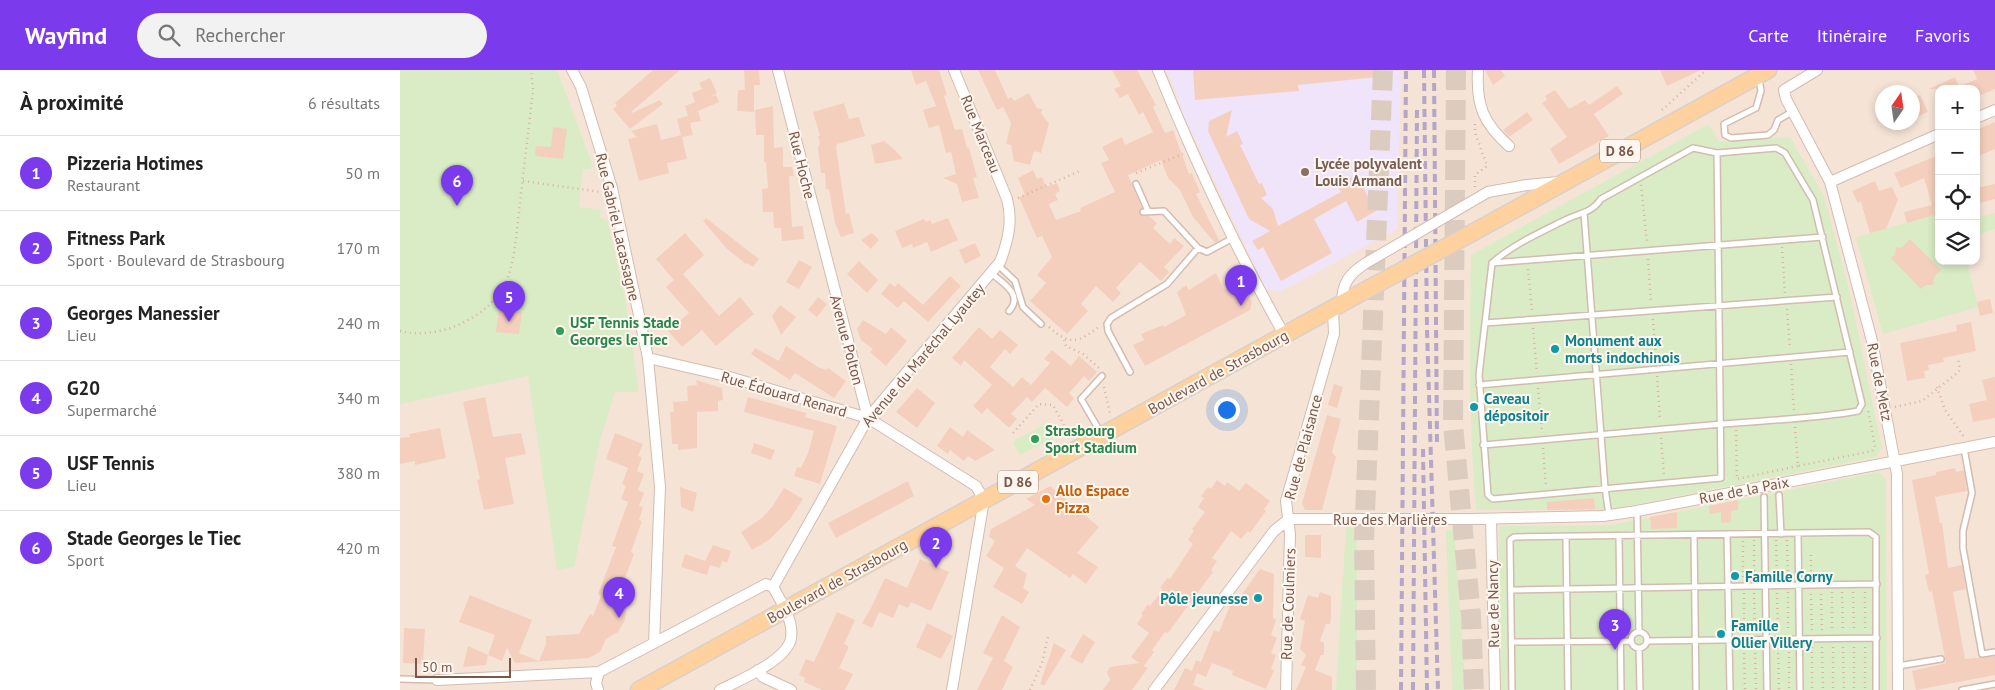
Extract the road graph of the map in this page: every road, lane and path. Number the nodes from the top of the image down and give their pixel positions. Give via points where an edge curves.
1 (531, 70) edge
2 (572, 70) edge
3 (778, 70) edge
4 (954, 70) edge
5 (1158, 70) edge
6 (1478, 70) edge
7 (1706, 70) edge
8 (1817, 70) edge
9 (1764, 73) edge
10 (1662, 110) dead end
11 (1995, 110) edge
12 (1792, 112) junction
13 (1980, 116) edge
14 (1476, 117) dead end
15 (1935, 136) edge
16 (1509, 146) dead end
17 (1191, 150) junction
18 (1717, 153) junction
19 (1082, 170) dead end
20 (1136, 173) dead end
21 (1638, 179) junction
22 (522, 180) junction
23 (1565, 182) junction
24 (1830, 182) junction
25 (1136, 184) dead end
26 (1475, 187) dead end
27 (612, 188) junction
28 (1007, 200) junction
29 (1584, 213) junction
30 (1233, 238) junction
31 (1824, 238) junction
32 (1781, 241) junction
33 (1718, 246) junction
34 (1198, 248) junction
35 (1648, 251) junction
36 (1587, 256) junction
37 (826, 261) joint
38 (1492, 263) junction
39 (994, 269) junction
40 (1837, 297) junction
41 (1786, 301) junction
42 (1338, 306) junction
43 (1719, 306) junction
44 (1652, 310) junction
45 (1009, 311) dead end
46 (1591, 314) junction
47 (1485, 323) junction
48 (1041, 324) joint
49 (1107, 327) junction
50 (400, 331) edge
51 (1285, 336) junction
52 (1850, 352) junction
53 (1790, 357) junction
54 (648, 358) junction
55 (1958, 358) dead end
56 (1720, 363) junction
57 (1656, 368) junction
58 (1130, 372) dead end
59 (1596, 374) junction
60 (1102, 376) dead end
61 (1479, 386) junction
62 (1937, 388) junction
63 (1860, 406) junction
64 (1884, 408) junction
65 (868, 418) junction
66 (1795, 418) junction
67 (1736, 423) junction
68 (1720, 424) junction
69 (1661, 429) junction
70 (1014, 432) dead end
71 (1601, 434) junction
72 (1070, 436) dead end
73 (1103, 436) junction
74 (1995, 442) edge
75 (1483, 445) junction
76 (1965, 447) junction
77 (1896, 460) junction
78 (1798, 466) junction
79 (1665, 483) junction
80 (1604, 488) junction
81 (1779, 495) dead end
82 (1764, 497) dead end
83 (984, 500) junction
84 (1637, 511) junction
85 (1608, 515) junction
86 (1289, 519) junction
87 (1491, 519) junction
88 (1798, 533) junction
89 (1727, 534) junction
90 (1743, 534) junction
91 (1754, 534) junction
92 (1765, 534) junction
93 (1782, 534) junction
94 (1694, 535) junction
95 (1619, 536) junction
96 (1637, 536) junction
97 (1566, 537) junction
98 (1811, 555) dead end
99 (1788, 582) dead end
100 (1877, 584) junction
101 (1798, 585) junction
102 (1811, 585) junction
103 (1728, 586) junction
104 (1744, 586) junction
105 (1754, 586) junction
106 (1766, 586) junction
107 (1777, 586) junction
108 (773, 587) junction
109 (1695, 587) junction
110 (1619, 588) junction
111 (1638, 588) junction
112 (1567, 589) junction
113 (1511, 590) junction
114 (1788, 591) dead end
115 (786, 609) junction
116 (1639, 632) junction
117 (1048, 637) dead end
118 (1877, 638) junction
119 (1778, 639) junction
120 (1788, 639) junction
121 (1799, 639) junction
122 (1812, 639) junction
123 (1695, 640) junction
124 (1729, 640) junction
125 (1744, 640) junction
126 (1755, 640) junction
127 (1766, 640) junction
128 (1620, 641) junction
129 (1630, 641) junction
130 (1647, 641) junction
131 (1512, 642) junction
132 (1567, 642) junction
133 (654, 644) junction
134 (1639, 649) junction
135 (1995, 652) edge
136 (1941, 659) dead end
137 (1898, 666) junction
138 (758, 670) junction
139 (599, 672) junction
140 (400, 679) edge
141 (437, 680) joint
142 (1995, 684) edge
143 (598, 690) edge
144 (639, 690) edge
145 (720, 690) edge
146 (791, 690) edge
147 (952, 690) edge
148 (1030, 690) edge
149 (1154, 690) edge
150 (1286, 690) edge
151 (1495, 690) edge
152 (1512, 690) edge
153 (1568, 690) edge
154 (1621, 690) edge
155 (1640, 690) edge
156 (1696, 690) edge
157 (1730, 690) edge
158 (1745, 690) edge
159 (1756, 690) edge
160 (1767, 690) edge
161 (1778, 690) edge
162 (1789, 690) edge
163 (1800, 690) edge
164 (1812, 690) edge
165 (1876, 690) edge
166 (1898, 690) edge
167 (1962, 690) edge

1 - 22 path via 533,90
2 - 27 street, Rue Gabriel Lacassagne via 581,87
3 - 37 street, Rue Hoche
4 - 28 street, Rue Marceau
5 - 17 street
6 - 16 street via 1477,91 1484,119
7 - 10 path
8 - 12 street, Rue de Metz via 1784,90
9 - 12 lane via 1756,108 1724,124 1724,135 1731,138 1768,135 1778,120
9 - 23 main road, D 86
11 - 13 street
12 - 24 street, Rue de Metz
14 - 26 path via 1475,132 1487,166 1476,175
15 - 24 street
17 - 20 path
17 - 30 street
18 - 21 lane via 1693,148
18 - 31 lane via 1776,148 1785,153 1813,200
18 - 33 lane
19 - 28 path
21 - 29 lane via 1601,199 1595,208
21 - 35 path via 1643,189
22 - 27 path via 601,192
22 - 50 path via 509,276 491,303 467,323 436,331
23 - 42 main road, Boulevard de Strasbourg / D 86, bridge
23 - 42 street, Rue de Plaisance, bridge via 1488,192 1350,274
24 - 64 street, Rue de Metz via 1872,341
25 - 34 lane via 1145,212 1164,211
27 - 54 street, Rue Gabriel Lacassagne
28 - 39 street, Avenue du Maréchal Lyautey via 1009,240
29 - 36 lane
29 - 38 lane via 1559,223
30 - 34 lane via 1207,252
30 - 51 street
31 - 32 lane
31 - 40 lane
32 - 33 lane
32 - 41 path
33 - 35 lane
33 - 43 lane
34 - 49 lane via 1168,284 1111,318
35 - 36 lane
35 - 44 path
36 - 38 lane
36 - 46 lane
37 - 65 street, Avenue Polton
38 - 47 lane
39 - 45 lane via 1015,298
39 - 48 lane via 1015,280 1023,307
39 - 65 street, Avenue du Maréchal Lyautey
40 - 41 lane
40 - 52 lane
41 - 43 lane
41 - 53 path
42 - 51 main road, Boulevard de Strasbourg / D 86
42 - 86 street, Rue de Plaisance via 1334,334 1286,501
43 - 44 lane
43 - 56 lane
44 - 46 lane
44 - 57 path
46 - 47 lane
46 - 59 lane
47 - 61 lane
48 - 49 path via 1064,340 1071,341 1099,326
49 - 58 lane
51 - 73 main road, Boulevard de Strasbourg / D 86
52 - 53 lane
52 - 63 lane
53 - 56 lane
53 - 66 path
54 - 65 street, Rue Édouard Renard via 726,376
54 - 133 street, Rue Gabriel Lacassagne via 660,487
55 - 62 path via 1960,370
56 - 57 lane
56 - 68 lane
57 - 59 lane
57 - 69 path
59 - 61 lane
59 - 71 lane
60 - 73 lane via 1081,400
61 - 75 lane
62 - 64 path via 1922,401
62 - 76 path via 1945,410 1964,434
63 - 66 lane via 1858,411
63 - 78 path via 1867,408 1875,447 1872,451
64 - 77 street, Rue de Metz
65 - 83 street, Rue Édouard Renard via 976,486
65 - 108 street, Avenue du Maréchal Lyautey
66 - 67 lane
66 - 78 path
67 - 68 lane
67 - 78 path via 1737,479
68 - 69 lane
68 - 79 lane via 1721,478
69 - 71 lane
69 - 79 path
70 - 72 path via 1039,404 1045,403 1053,405
71 - 75 lane
71 - 80 lane
73 - 83 main road, Boulevard de Strasbourg / D 86
74 - 76 street, Rue de la Paix
75 - 80 lane via 1488,495 1493,499
76 - 77 street, Rue de la Paix
76 - 135 lane via 1972,494 1963,531 1963,548 1982,654
77 - 84 street, Rue de la Paix
77 - 137 street, Rue de Metz
79 - 80 lane
80 - 85 lane
81 - 93 lane
82 - 92 lane
83 - 115 main road, Boulevard de Strasbourg / D 86
83 - 147 street
84 - 85 street, Rue de la Paix
84 - 96 lane
85 - 87 street, Rue de la Paix
86 - 87 street, Rue des Marlières, bridge
86 - 149 street, Rue de Plaisance via 1274,531
86 - 150 street, Rue de Coulmiers
87 - 151 street, Rue de Nancy
88 - 93 lane
88 - 100 lane via 1873,534 1876,537
88 - 101 lane
89 - 90 lane
89 - 94 lane
89 - 103 lane
90 - 91 lane
90 - 104 path
91 - 92 lane
91 - 105 path
92 - 93 lane
92 - 106 lane
93 - 99 path
93 - 107 path
94 - 96 lane
94 - 109 lane
95 - 96 lane
95 - 97 lane
95 - 110 lane
96 - 111 lane
97 - 112 lane
97 - 113 lane via 1514,537 1510,540
98 - 102 path
100 - 102 lane
100 - 118 lane
101 - 102 lane
101 - 107 lane
101 - 121 lane
102 - 122 path
103 - 104 lane
103 - 109 lane
103 - 124 lane
104 - 105 lane
104 - 125 path
105 - 106 lane
105 - 126 path
106 - 107 lane
106 - 127 lane
107 - 119 path
108 - 115 street
108 - 133 street via 766,584
109 - 111 lane
109 - 123 lane
110 - 111 lane
110 - 112 lane
110 - 128 lane
111 - 116 lane
112 - 113 lane
112 - 132 lane
113 - 131 lane
114 - 120 path
115 - 138 street via 791,641 782,653
115 - 144 main road, Boulevard de Strasbourg / D 86
116 - 129 lane
116 - 130 lane via 1646,636
117 - 148 path via 1042,664
118 - 122 lane
118 - 165 lane
119 - 120 lane
119 - 127 lane
119 - 161 path
120 - 121 lane
120 - 162 path
121 - 122 lane
121 - 163 lane
122 - 164 path
123 - 124 lane
123 - 130 lane
123 - 156 lane
124 - 125 lane
124 - 157 lane
125 - 126 lane
125 - 158 path
126 - 127 lane
126 - 159 path
127 - 160 lane
128 - 129 lane
128 - 132 lane
128 - 154 lane
129 - 134 lane
130 - 134 lane
131 - 132 lane
131 - 152 lane
132 - 153 lane
133 - 139 street
134 - 155 lane
136 - 137 lane
137 - 166 street, Rue de Metz
138 - 145 street
138 - 146 street via 763,677
139 - 141 street
139 - 143 street
140 - 141 lane
142 - 167 lane

